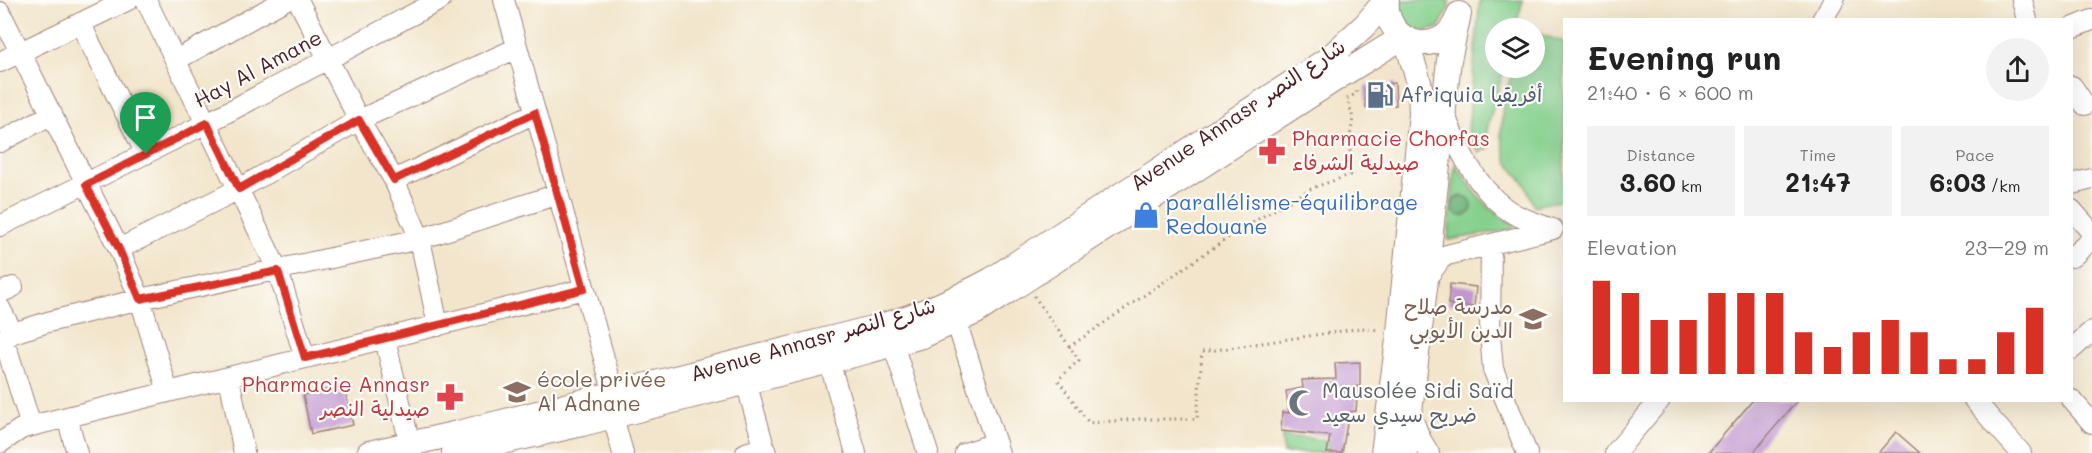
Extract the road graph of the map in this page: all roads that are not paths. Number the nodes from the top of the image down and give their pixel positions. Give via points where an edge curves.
1 (128, 0) edge
2 (146, 0) edge
3 (285, 0) edge
4 (298, 0) edge
5 (440, 0) edge
6 (504, 0) edge
7 (1387, 0) edge
8 (1834, 0) edge
9 (2022, 0) edge
10 (1459, 7) edge
11 (0, 12) edge
12 (1823, 18) edge
13 (2026, 18) edge
14 (2092, 20) edge
15 (80, 22) junction
16 (2073, 27) edge
17 (1405, 38) junction
18 (517, 48) junction
19 (20, 52) junction
20 (328, 59) junction
21 (176, 60) junction
22 (0, 62) edge
23 (1358, 64) junction
24 (1420, 86) junction
25 (2073, 88) edge
26 (2083, 105) edge
27 (1443, 109) junction
28 (535, 113) junction
29 (52, 114) junction
30 (359, 120) junction
31 (207, 123) junction
32 (0, 141) edge
33 (146, 154) junction
34 (2092, 179) edge
35 (394, 180) junction
36 (2073, 184) edge
37 (86, 185) junction
38 (239, 189) junction
39 (558, 194) junction
40 (2073, 211) edge
41 (0, 226) edge
42 (1558, 228) edge
43 (2092, 233) edge
44 (420, 239) junction
45 (2092, 239) edge
46 (1491, 244) junction
47 (119, 249) junction
48 (2073, 256) edge
49 (278, 271) junction
50 (1426, 279) junction
51 (584, 289) junction
52 (140, 299) junction
53 (0, 308) edge
54 (956, 321) junction
55 (438, 326) junction
56 (2092, 330) edge
57 (4, 339) edge
58 (386, 339) junction
59 (893, 344) junction
60 (2073, 348) edge
61 (305, 358) junction
62 (829, 361) junction
63 (229, 377) junction
64 (746, 382) junction
65 (168, 392) junction
66 (2073, 401) edge
67 (1658, 402) edge
68 (1976, 402) edge
69 (615, 404) junction
70 (1410, 413) junction
71 (67, 417) junction
72 (2092, 423) edge
73 (32, 426) junction
74 (505, 431) junction
75 (0, 443) edge
76 (998, 448) edge
77 (411, 449) edge
78 (759, 451) edge
79 (77, 453) edge
80 (244, 453) edge
81 (369, 453) edge
82 (454, 453) edge
83 (623, 453) edge
84 (856, 453) edge
85 (928, 453) edge
86 (965, 453) edge
87 (1383, 453) edge
88 (1405, 453) edge
89 (1429, 453) edge
90 (1527, 453) edge
91 (1615, 453) edge
92 (2021, 453) edge

1 - 15 street
2 - 21 street
3 - 21 street
4 - 20 street
5 - 20 street, Hay Al Amane
6 - 18 street
7 - 17 main road via 1389,20
7 - 69 main road, Avenue Annasr شارع النصر via 1328,59 960,297 918,315
8 - 12 street
9 - 13 street
10 - 17 main road via 1455,25 1438,39 1428,43
10 - 27 main road
11 - 19 street
14 - 16 street
15 - 19 street
15 - 33 street
17 - 23 main road, Avenue Annasr شارع النصر
17 - 24 main road
18 - 28 street
18 - 30 street
19 - 22 street
19 - 29 street
20 - 30 street
20 - 31 street, Hay Al Amane
21 - 31 street
23 - 24 main road via 1391,59 1413,74
23 - 54 main road, Avenue Annasr شارع النصر via 1023,282
24 - 87 main road via 1421,114
25 - 26 street
27 - 42 street via 1467,161 1491,194 1506,209 1526,220
27 - 50 main road
28 - 35 street
28 - 39 street
29 - 32 street
29 - 37 street
30 - 35 street
30 - 38 street
31 - 33 street, Hay Al Amane
31 - 38 street
33 - 37 street, Hay Al Amane
34 - 36 street
35 - 44 street
37 - 41 street, Hay Al Amane
37 - 47 street
38 - 47 street
38 - 49 street
39 - 44 street
39 - 51 street
40 - 43 street
42 - 46 street
44 - 49 street
44 - 55 street
45 - 48 street
46 - 50 street via 1447,255
46 - 90 street via 1493,369
47 - 52 street
49 - 52 street
49 - 61 street
50 - 70 main road
51 - 55 street
51 - 69 street
52 - 57 street via 48,322
52 - 65 street
53 - 57 street
54 - 59 main road, Avenue Annasr شارع النصر
54 - 76 street
55 - 58 street
56 - 60 street
57 - 73 street
58 - 61 street
58 - 77 street
59 - 62 main road, Avenue Annasr شارع النصر
59 - 85 street
61 - 63 street
62 - 64 main road, Avenue Annasr شارع النصر
62 - 84 street
63 - 65 street
63 - 80 street
64 - 69 main road, Avenue Annasr شارع النصر
64 - 78 street
65 - 71 street
66 - 72 street
67 - 91 street
68 - 92 street
69 - 74 main road, Avenue Annasr شارع النصر
69 - 83 street
70 - 88 main road
70 - 89 street
71 - 73 street
71 - 79 street
73 - 75 street
74 - 77 main road, Avenue Annasr شارع النصر
74 - 82 main road, Avenue Annasr شارع النصر
76 - 86 street
77 - 81 main road, Avenue Annasr شارع النصر

